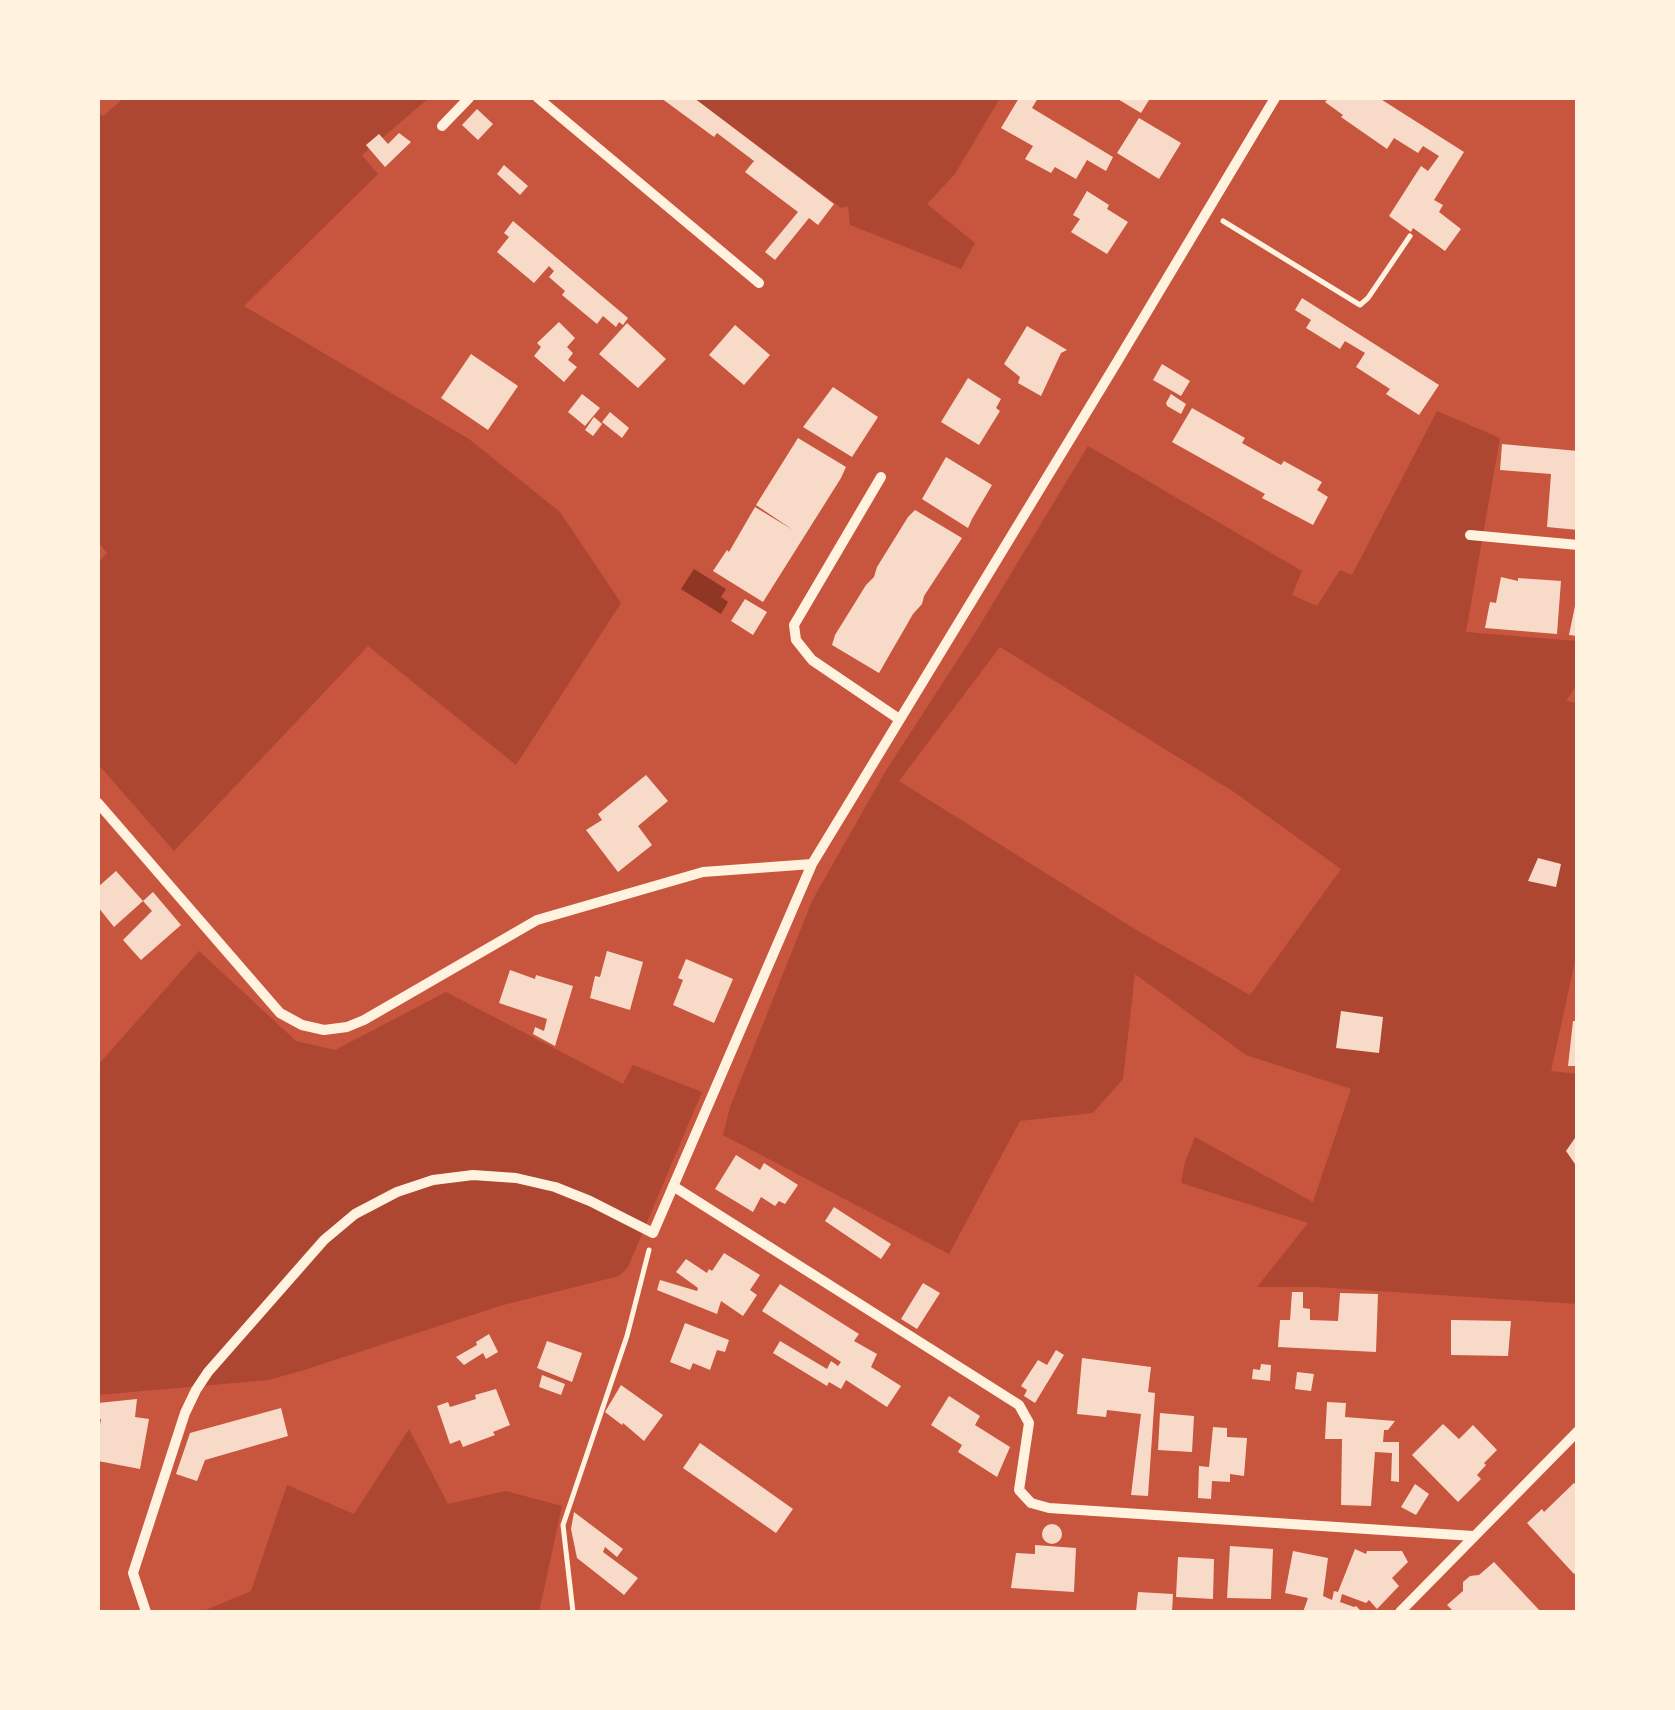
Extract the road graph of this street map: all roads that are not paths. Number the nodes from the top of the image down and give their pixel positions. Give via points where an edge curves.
1 (469, 98) edge
2 (538, 98) edge
3 (1275, 98) edge
4 (442, 126) dead end
5 (759, 282) dead end
6 (882, 477) dead end
7 (1470, 534) dead end
8 (1578, 545) edge
9 (899, 719) junction
10 (98, 803) edge
11 (812, 864) junction
12 (673, 1186) junction
13 (1578, 1432) edge
14 (1473, 1536) junction
15 (146, 1612) edge
16 (1400, 1612) edge

1 - 4 street
2 - 5 street
3 - 9 street
6 - 9 street via 794,624 796,640 812,660
7 - 8 street
9 - 11 street
10 - 11 street via 280,1013 324,1030 364,1020 537,920 703,872
11 - 12 street
12 - 14 street via 1020,1404 1029,1423 1019,1490 1031,1502
12 - 15 street via 653,1233 555,1186 472,1175 432,1180 355,1214 324,1240 196,1390 133,1572
13 - 14 street
14 - 16 street

